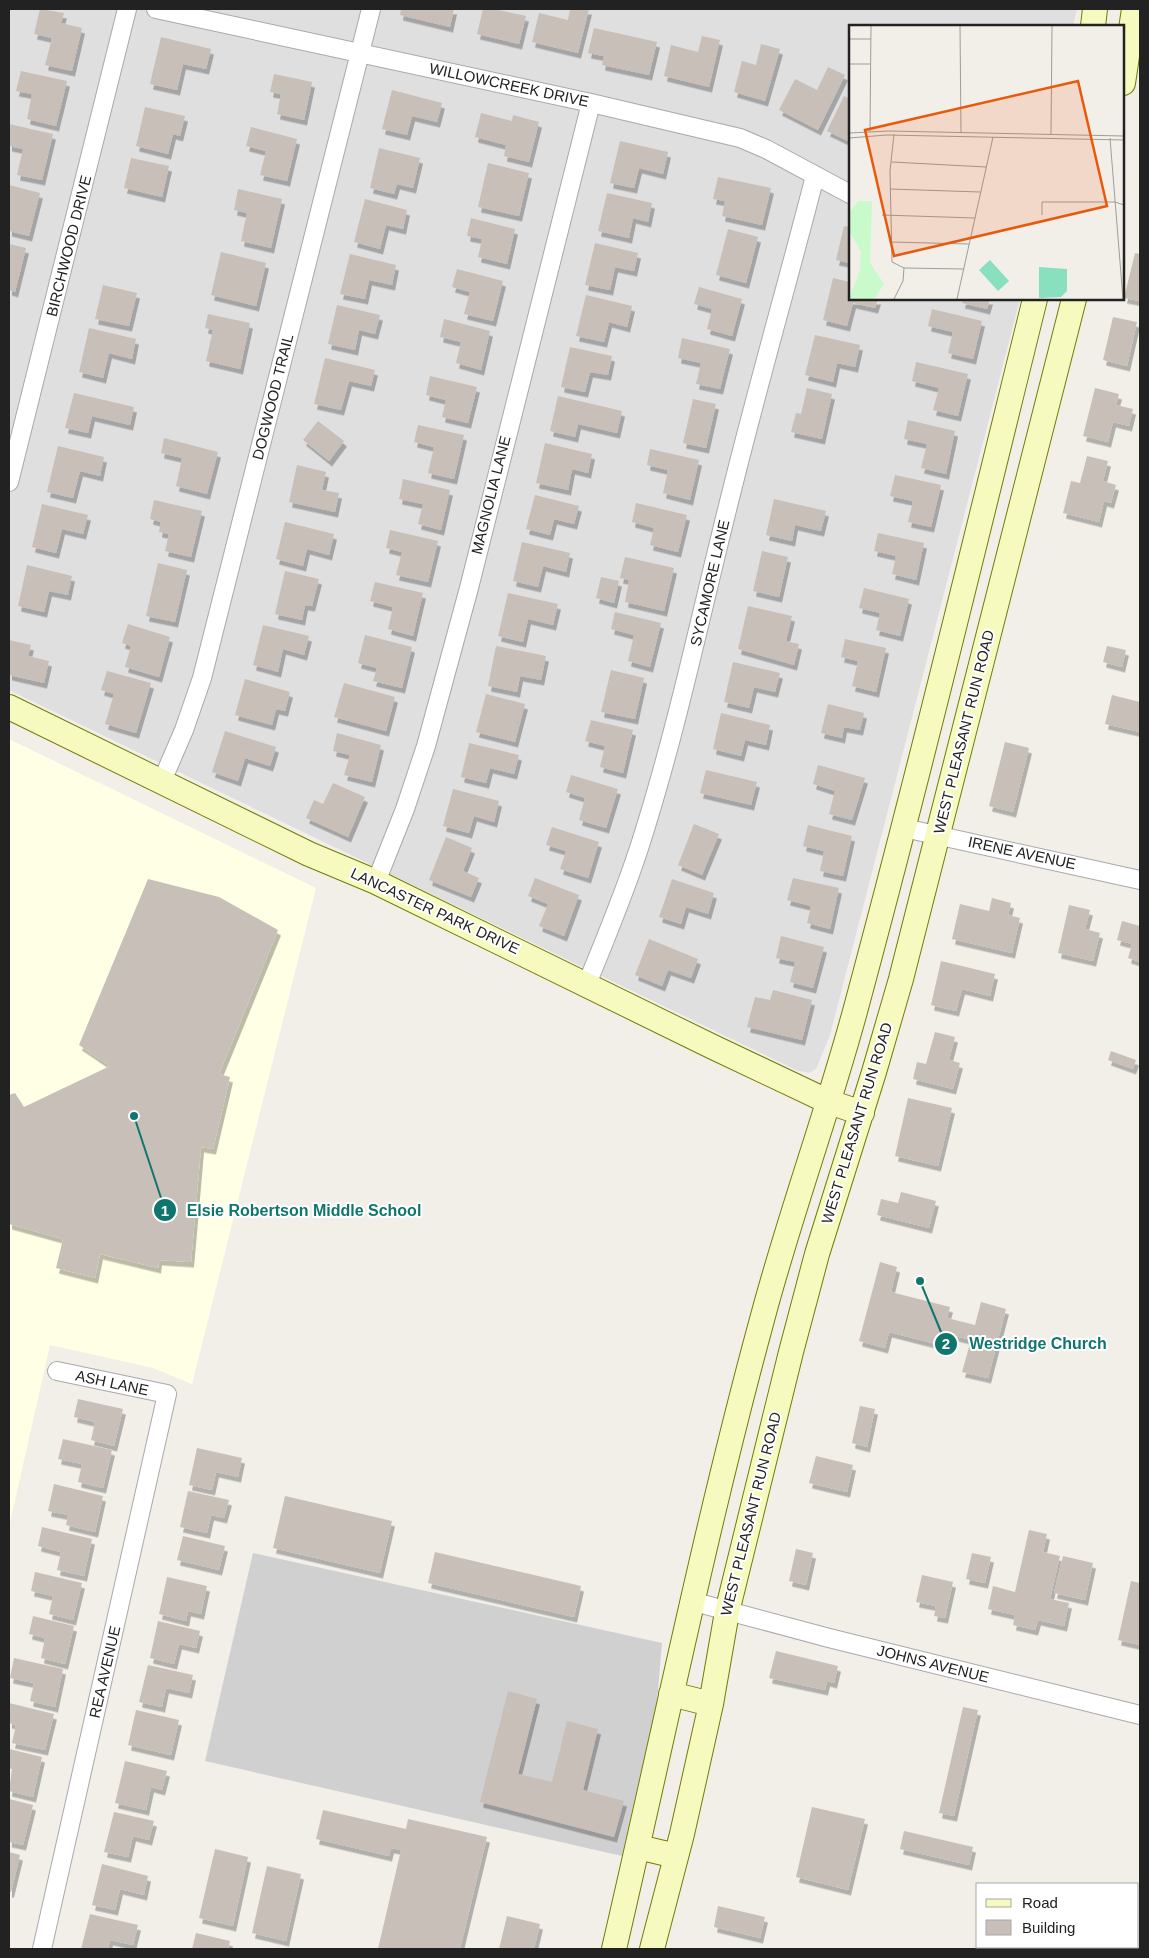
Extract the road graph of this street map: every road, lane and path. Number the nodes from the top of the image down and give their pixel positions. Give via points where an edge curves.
1 (127, 9) edge
2 (156, 9) edge
3 (371, 9) edge
4 (1095, 9) edge
5 (1134, 9) edge
6 (1093, 25) edge
7 (1130, 49) edge
8 (361, 52) junction
9 (1124, 78) edge
10 (591, 103) junction
11 (815, 176) junction
12 (849, 193) edge
13 (1035, 300) edge
14 (1074, 300) edge
15 (9, 482) edge
16 (9, 707) edge
17 (162, 781) junction
18 (904, 828) junction
19 (938, 835) junction
20 (1140, 880) edge
21 (376, 882) junction
22 (587, 984) junction
23 (829, 1102) junction
24 (862, 1112) junction
25 (756, 1342) junction
26 (791, 1352) junction
27 (57, 1371) dead end
28 (167, 1394) joint
29 (691, 1601) junction
30 (727, 1612) junction
31 (671, 1694) junction
32 (711, 1704) junction
33 (1140, 1715) edge
34 (638, 1847) junction
35 (676, 1856) junction
36 (42, 1949) edge
37 (614, 1949) edge
38 (652, 1949) edge

1 - 15 street, BIRCHWOOD DRIVE
2 - 8 street, WILLOWCREEK DRIVE
3 - 8 street, DOGWOOD TRAIL
4 - 6 main road
5 - 7 main road
7 - 9 main road
8 - 10 street, WILLOWCREEK DRIVE
8 - 17 street, DOGWOOD TRAIL via 202,678
10 - 11 street, WILLOWCREEK DRIVE via 740,138
10 - 21 street, MAGNOLIA LANE via 426,746
11 - 12 street, WILLOWCREEK DRIVE
11 - 22 street, SYCAMORE LANE via 656,793 635,861
13 - 18 main road
14 - 19 main road, WEST PLEASANT RUN ROAD
16 - 17 main road, LANCASTER PARK DRIVE
17 - 21 main road, LANCASTER PARK DRIVE via 309,854
18 - 19 street, IRENE AVENUE
18 - 23 main road
19 - 20 street, IRENE AVENUE
19 - 24 main road, WEST PLEASANT RUN ROAD
21 - 22 main road, LANCASTER PARK DRIVE
22 - 23 main road, LANCASTER PARK DRIVE
23 - 24 main road, LANCASTER PARK DRIVE
23 - 25 main road via 799,1190
24 - 26 main road, WEST PLEASANT RUN ROAD via 817,1254
25 - 26 main road
25 - 29 main road
26 - 30 main road, WEST PLEASANT RUN ROAD
27 - 28 street, ASH LANE
28 - 36 street, REA AVENUE
29 - 30 street
29 - 31 main road
30 - 32 main road, WEST PLEASANT RUN ROAD
30 - 33 street, JOHNS AVENUE
31 - 32 main road
31 - 34 main road
32 - 35 main road, WEST PLEASANT RUN ROAD
34 - 35 main road
34 - 37 main road
35 - 38 main road, WEST PLEASANT RUN ROAD

